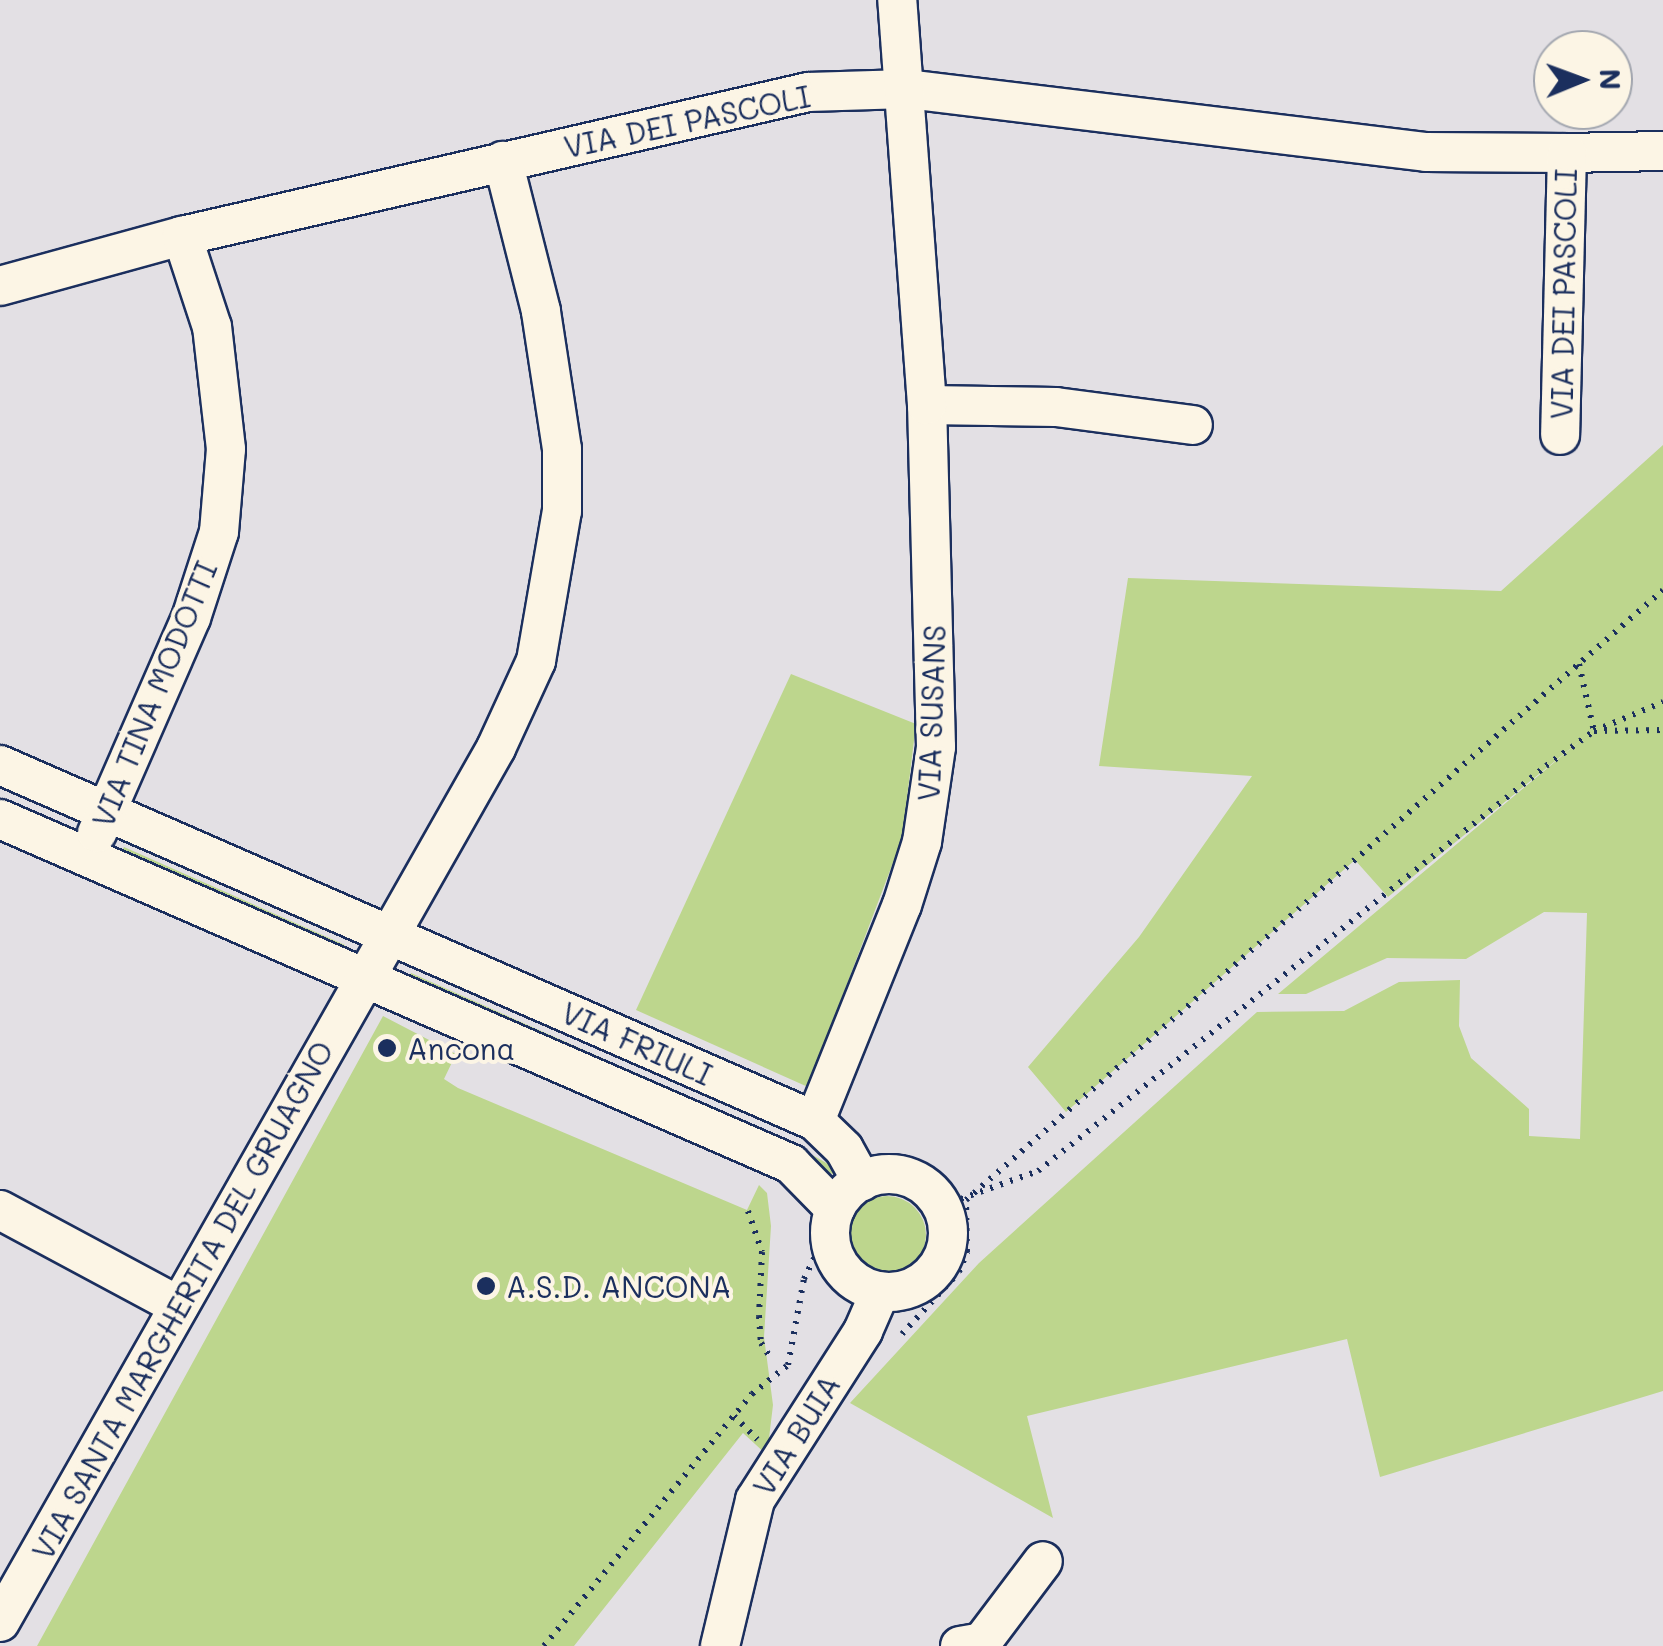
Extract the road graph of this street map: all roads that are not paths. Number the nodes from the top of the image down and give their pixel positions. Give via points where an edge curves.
1 (897, 0) edge
2 (908, 89) junction
3 (1663, 151) edge
4 (1567, 152) junction
5 (503, 160) junction
6 (182, 236) junction
7 (0, 286) edge
8 (927, 405) junction
9 (1193, 426) dead end
10 (1560, 435) dead end
11 (0, 765) edge
12 (107, 811) junction
13 (0, 819) edge
14 (86, 857) junction
15 (388, 934) junction
16 (363, 978) junction
17 (815, 1121) junction
18 (862, 1181) junction
19 (0, 1210) edge
20 (833, 1219) junction
21 (880, 1292) junction
22 (178, 1306) junction
23 (1044, 1561) dead end
24 (11, 1576) edge
25 (0, 1622) edge
26 (720, 1646) edge
27 (960, 1646) edge

1 - 2 street, VIA SUSANS
2 - 4 street, VIA DEI PASCOLI via 1426,152
2 - 5 street, VIA DEI PASCOLI via 808,92
2 - 8 street, VIA SUSANS
3 - 4 street, VIA DEI PASCOLI
4 - 10 street, VIA DEI PASCOLI
5 - 6 street, VIA DEI PASCOLI
5 - 15 street via 541,312 562,449 553,584 536,661 496,748
6 - 7 street, VIA DEI PASCOLI
6 - 12 street, VIA TINA MODOTTI via 212,327 226,449 220,532 191,618
8 - 9 street via 1056,407
8 - 17 street, VIA SUSANS via 938,672 931,796 902,904
11 - 12 street, VIA FRIULI
12 - 14 street, VIA TINA MODOTTI
12 - 15 street, VIA FRIULI
13 - 14 street, VIA FRIULI
14 - 16 street, VIA FRIULI
15 - 16 street
15 - 17 street, VIA FRIULI
16 - 20 street, VIA FRIULI via 791,1164
16 - 22 street, VIA SANTA MARGHERITA DEL GRUAGNO
17 - 18 street, VIA FRIULI via 844,1148
18 - 20 street
18 - 21 street via 879,1175 915,1180 954,1203 947,1242 931,1275 898,1292
19 - 22 street
20 - 21 street via 838,1264 849,1278
21 - 26 street, VIA BUIA via 754,1500
22 - 24 street, VIA SANTA MARGHERITA DEL GRUAGNO
23 - 27 street via 982,1642
24 - 25 street, VIA SANTA MARGHERITA DEL GRUAGNO

